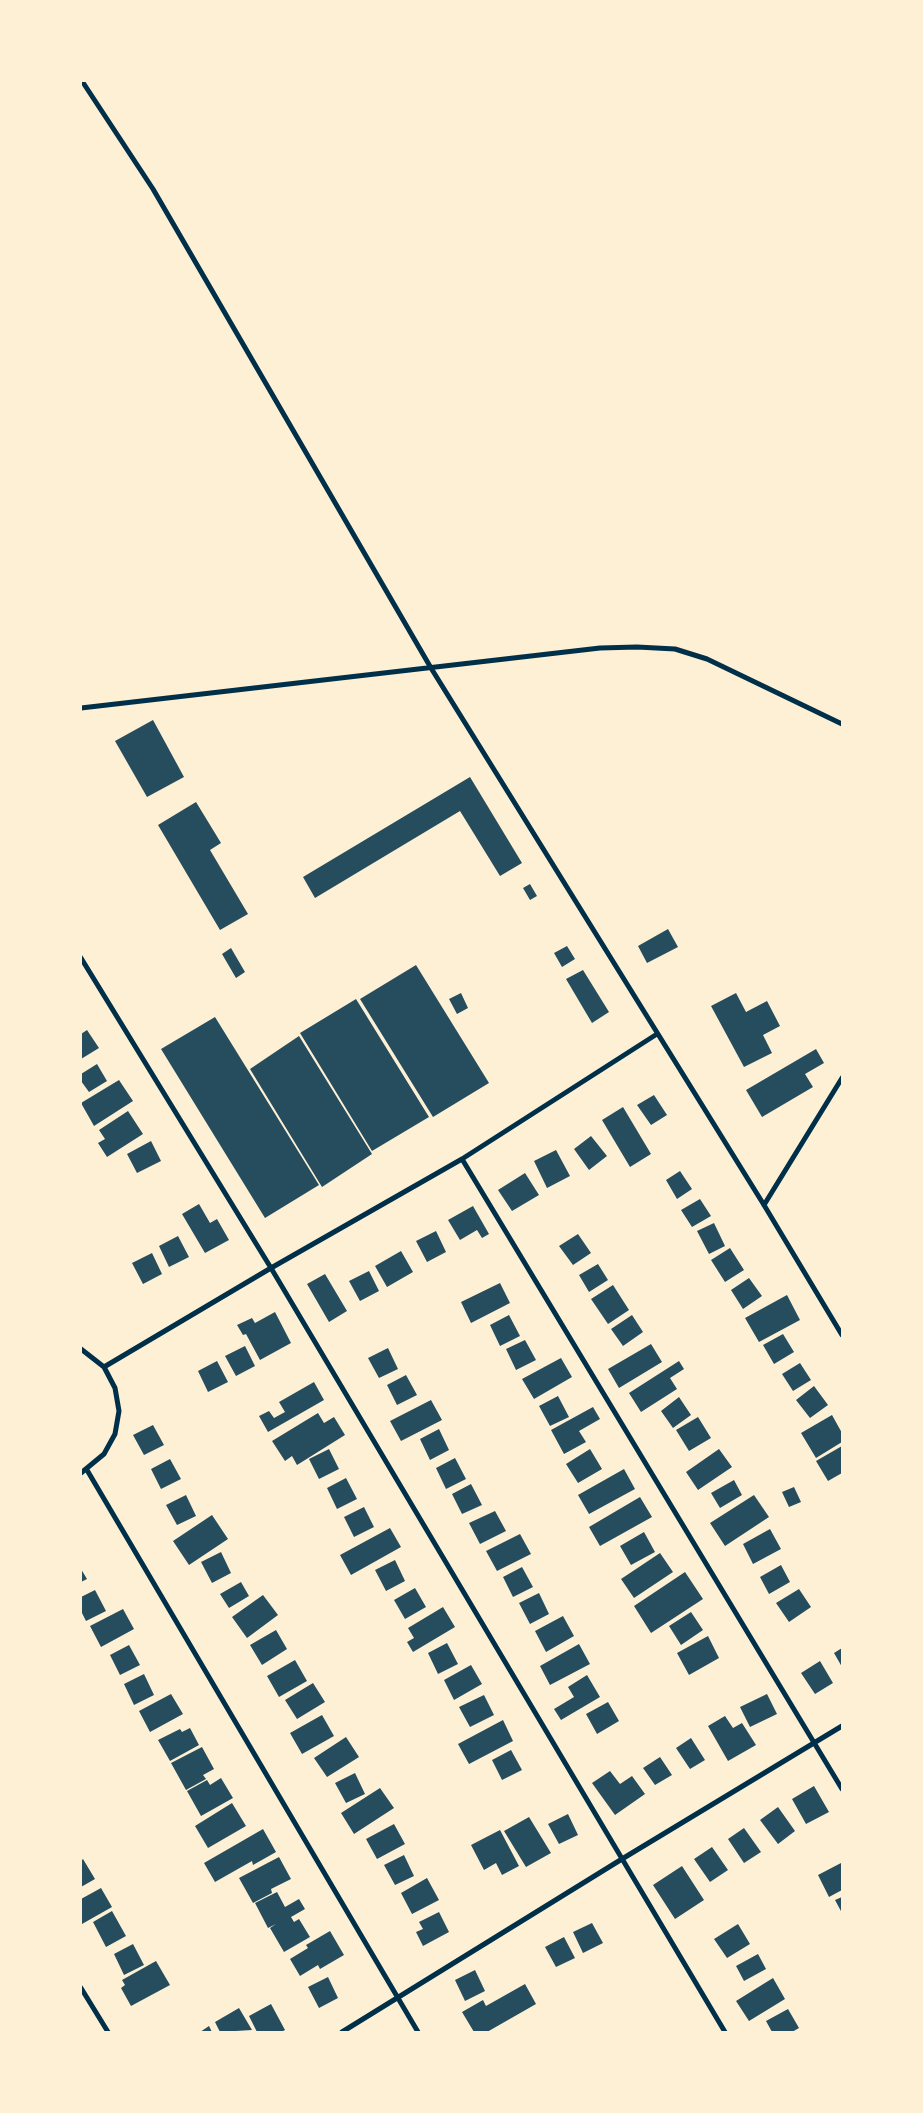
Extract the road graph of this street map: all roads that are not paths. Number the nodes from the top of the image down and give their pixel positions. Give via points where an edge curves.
1 (82, 81) edge
2 (431, 668) junction
3 (81, 708) edge
4 (842, 724) edge
5 (81, 958) edge
6 (657, 1034) junction
7 (842, 1078) edge
8 (462, 1159) junction
9 (764, 1204) junction
10 (271, 1268) junction
11 (842, 1335) edge
12 (81, 1349) edge
13 (104, 1368) junction
14 (84, 1472) edge
15 (842, 1726) edge
16 (814, 1743) junction
17 (842, 1789) edge
18 (622, 1859) junction
19 (81, 1988) edge
20 (398, 1998) junction
21 (108, 2032) edge
22 (342, 2032) edge
23 (418, 2032) edge
24 (724, 2032) edge

1 - 2 street via 153,189
2 - 3 street
2 - 4 street via 600,648 675,649 715,662
2 - 6 street
5 - 10 street
6 - 8 street
6 - 9 street
7 - 9 street
8 - 10 street
8 - 16 street
9 - 11 street
10 - 13 street
10 - 18 street
12 - 13 street
13 - 14 street via 115,1388 119,1411 115,1434 104,1454
14 - 20 street
15 - 16 street
16 - 17 street
16 - 18 street
18 - 20 street
18 - 24 street
19 - 21 street
20 - 22 street
20 - 23 street

